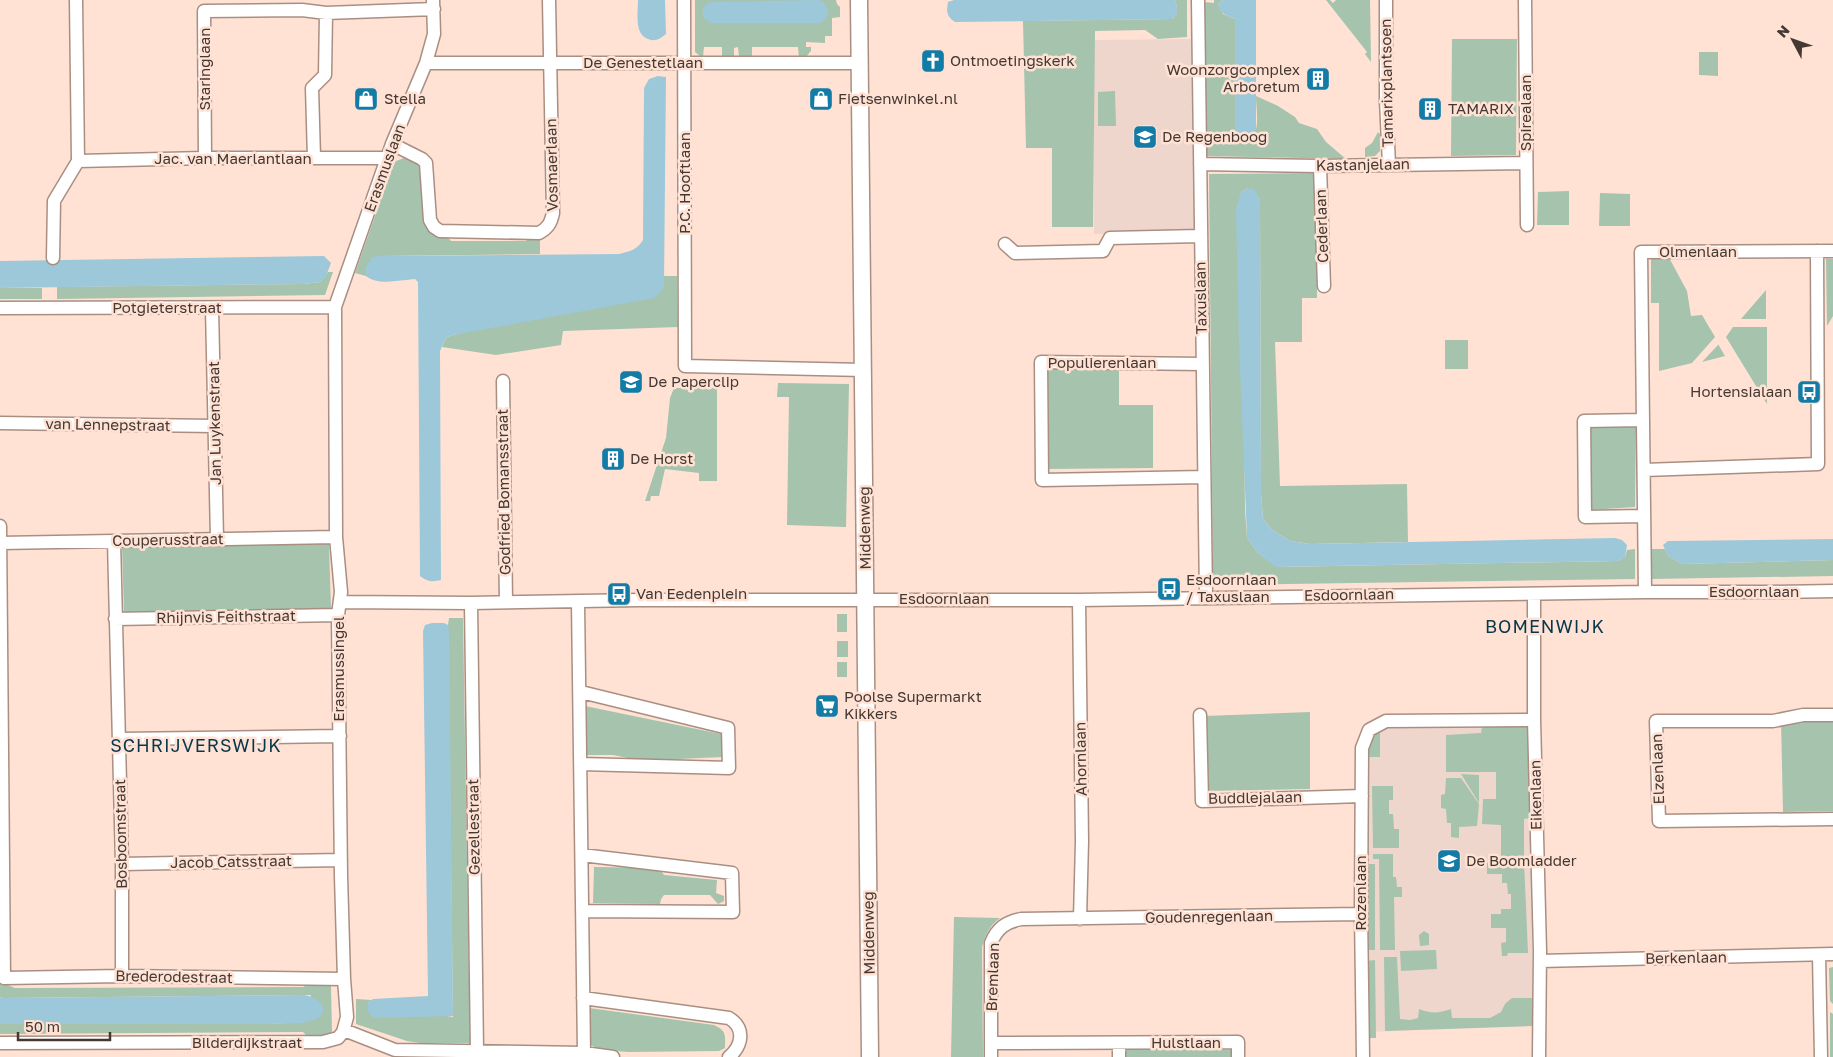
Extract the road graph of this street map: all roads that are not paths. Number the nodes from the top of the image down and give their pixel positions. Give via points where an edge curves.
1 (76, 0) edge
2 (549, 0) edge
3 (684, 0) edge
4 (860, 0) edge
5 (1198, 0) edge
6 (1386, 0) edge
7 (1525, 0) edge
8 (433, 4) edge
9 (326, 13) junction
10 (426, 63) junction
11 (550, 63) junction
12 (685, 63) junction
13 (860, 63) junction
14 (392, 144) junction
15 (206, 158) junction
16 (314, 158) junction
17 (387, 158) junction
18 (78, 161) junction
19 (1526, 162) junction
20 (1200, 164) junction
21 (1389, 165) junction
22 (1320, 166) junction
23 (1527, 225) dead end
24 (1200, 236) junction
25 (1005, 244) dead end
26 (1817, 251) junction
27 (1833, 251) edge
28 (54, 258) dead end
29 (1324, 286) dead end
30 (335, 307) junction
31 (0, 308) edge
32 (212, 308) junction
33 (1202, 364) junction
34 (864, 370) junction
35 (503, 382) dead end
36 (1642, 420) junction
37 (0, 423) edge
38 (215, 426) junction
39 (1644, 470) junction
40 (1204, 477) junction
41 (1644, 516) junction
42 (0, 526) edge
43 (336, 537) junction
44 (217, 538) junction
45 (114, 541) junction
46 (0, 543) edge
47 (1833, 591) edge
48 (1645, 592) junction
49 (1534, 594) junction
50 (1206, 597) junction
51 (866, 600) junction
52 (1079, 600) junction
53 (506, 602) junction
54 (578, 602) junction
55 (471, 603) junction
56 (339, 608) junction
57 (115, 619) junction
58 (581, 692) junction
59 (1200, 715) dead end
60 (1833, 715) edge
61 (1534, 720) junction
62 (340, 736) junction
63 (119, 740) junction
64 (581, 764) junction
65 (1362, 796) junction
66 (1833, 819) edge
67 (582, 855) junction
68 (340, 860) junction
69 (122, 864) junction
70 (582, 911) junction
71 (1361, 914) junction
72 (1056, 919) joint
73 (1080, 919) junction
74 (1833, 954) edge
75 (1819, 955) junction
76 (1540, 962) junction
77 (122, 976) junction
78 (344, 979) junction
79 (583, 998) junction
80 (344, 1030) junction
81 (0, 1043) edge
82 (991, 1043) junction
83 (1119, 1043) junction
84 (478, 1051) junction
85 (395, 1053) edge
86 (584, 1053) junction
87 (732, 1055) edge
88 (613, 1057) edge
89 (870, 1057) edge
90 (991, 1057) edge
91 (1119, 1057) edge
92 (1238, 1057) edge
93 (1363, 1057) edge
94 (1539, 1057) edge
95 (1821, 1057) edge

1 - 18 street
2 - 11 street, Vosmaerlaan
3 - 12 street, P.C. Hooftlaan
4 - 13 street, Middenweg
5 - 20 street, Taxuslaan
6 - 21 street, Tamarixplantsoen
7 - 19 street, Spirealaan
8 - 9 street, Staringlaan
8 - 10 street, Erasmuslaan via 433,41
9 - 15 street, Staringlaan via 302,10 204,11
9 - 16 street via 325,75 312,88
10 - 11 street, De Genestetlaan
10 - 14 street, Erasmuslaan
11 - 12 street, De Genestetlaan
11 - 14 street, Vosmaerlaan via 553,213 545,230 539,233 440,232 430,220 426,163
12 - 13 street, De Genestetlaan
12 - 34 street, P.C. Hooftlaan via 685,366
13 - 34 street, Middenweg
14 - 17 street, Erasmuslaan
15 - 16 street, Jac. van Maerlantlaan
15 - 18 street, Jac. van Maerlantlaan
16 - 17 street, Jac. van Maerlantlaan
17 - 30 street, Erasmuslaan
18 - 28 street via 54,201
19 - 21 street, Kastanjelaan
19 - 23 street, Spirealaan
20 - 22 street, Kastanjelaan
20 - 24 street, Taxuslaan
21 - 22 street, Kastanjelaan
22 - 29 street, Cederlaan
24 - 25 street via 1110,238 1104,251 1015,253
24 - 33 street, Taxuslaan
26 - 27 street, Olmenlaan
26 - 36 street, Olmenlaan via 1641,252
26 - 39 street via 1818,464
30 - 32 street, Potgieterstraat
30 - 43 street, Erasmussingel
31 - 32 street, Potgieterstraat
32 - 38 street, Jan Luykenstraat
33 - 40 street, Taxuslaan
33 - 40 street, Populierenlaan via 1041,362 1042,480
34 - 51 street, Middenweg
35 - 53 street, Godfried Bomansstraat
36 - 39 street, Olmenlaan
36 - 41 street via 1584,421 1585,517
37 - 38 street, van Lennepstraat
38 - 44 street, Jan Luykenstraat
39 - 41 street, Olmenlaan
40 - 50 street, Taxuslaan
41 - 48 street, Olmenlaan
42 - 46 street
43 - 44 street, Couperusstraat
43 - 56 street, Erasmussingel
44 - 45 street, Couperusstraat
45 - 46 street, Couperusstraat
45 - 57 street, Bosboomstraat
46 - 77 street, Brederodestraat via 4,978
47 - 48 street, Esdoornlaan
48 - 49 street, Esdoornlaan
49 - 50 street, Esdoornlaan
49 - 61 street, Eikenlaan
50 - 52 street, Esdoornlaan
51 - 52 street, Esdoornlaan
51 - 54 street
51 - 89 street, Middenweg
52 - 73 street, Ahornlaan
53 - 54 street
53 - 55 street
54 - 58 street
55 - 56 street
55 - 84 street, Gezellestraat
56 - 57 street, Rhijnvis Feithstraat
56 - 62 street, Erasmussingel
57 - 63 street, Bosboomstraat
58 - 64 street
58 - 64 street via 728,728 729,768
59 - 65 street, Buddlejalaan via 1202,801
60 - 66 street, Elzenlaan via 1773,720 1656,722 1659,821
61 - 65 street, Rozenlaan via 1386,721 1369,730 1362,748
61 - 76 street, Eikenlaan
62 - 63 street
62 - 68 street, Erasmussingel
63 - 69 street, Bosboomstraat
64 - 67 street
65 - 71 street, Rozenlaan
67 - 70 street
67 - 70 street via 732,873 733,912
68 - 69 street, Jacob Catsstraat
68 - 78 street, Erasmussingel
69 - 77 street, Bosboomstraat
70 - 79 street
71 - 73 street, Goudenregenlaan
71 - 93 street, Rozenlaan
72 - 73 street, Goudenregenlaan
72 - 82 street, Bremlaan via 1011,921 995,934 991,943
74 - 75 street, Berkenlaan
75 - 76 street, Berkenlaan
75 - 95 street
76 - 94 street, Eikenlaan
77 - 78 street, Brederodestraat
78 - 80 street, Erasmussingel via 348,1017
79 - 86 street
79 - 87 street via 730,1018 740,1030 740,1039
80 - 81 street, Bilderdijkstraat via 338,1038 324,1042
80 - 85 street
82 - 83 street, Hulstlaan
82 - 90 street, Bremlaan
83 - 91 street
83 - 92 street, Hulstlaan via 1238,1042
84 - 85 street
84 - 86 street
86 - 88 street

